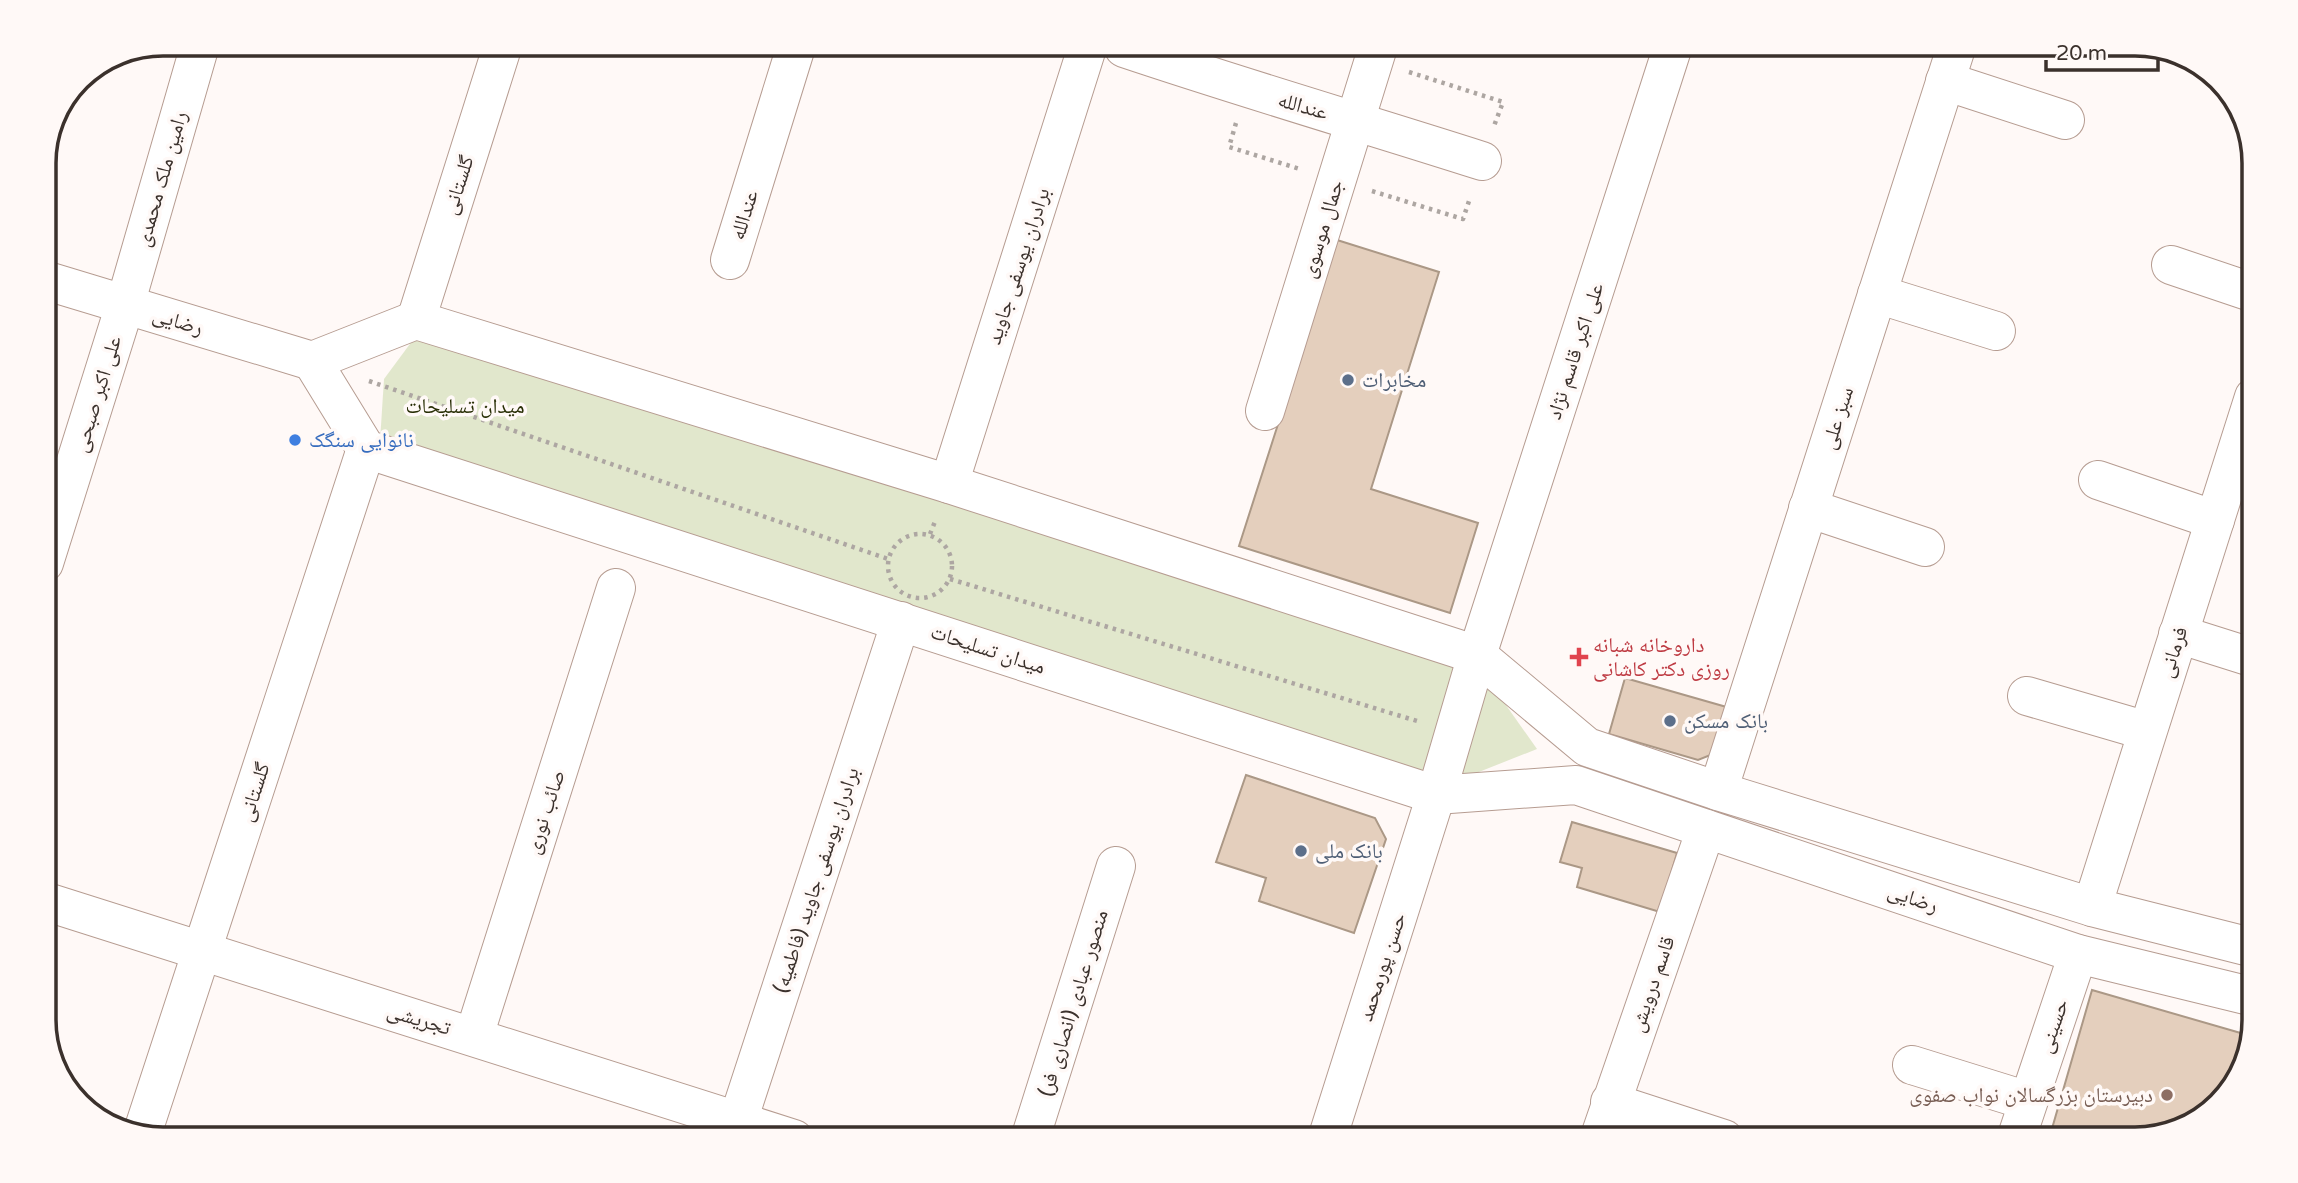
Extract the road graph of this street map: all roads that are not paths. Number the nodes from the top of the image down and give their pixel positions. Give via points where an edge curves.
1 (197, 56) edge
2 (499, 56) edge
3 (793, 56) edge
4 (1084, 56) edge
5 (1148, 56) edge
6 (1375, 56) edge
7 (1670, 56) edge
8 (1953, 56) edge
9 (1945, 81) junction
10 (2065, 120) dead end
11 (1355, 121) junction
12 (1482, 161) dead end
13 (730, 260) dead end
14 (2171, 265) dead end
15 (56, 284) edge
16 (2242, 289) edge
17 (1877, 295) junction
18 (125, 305) junction
19 (416, 320) junction
20 (1996, 331) dead end
21 (312, 361) junction
22 (1265, 411) dead end
23 (2242, 435) edge
24 (366, 449) junction
25 (2098, 480) dead end
26 (949, 484) junction
27 (1808, 508) junction
28 (2215, 520) junction
29 (56, 525) edge
30 (1925, 547) dead end
31 (616, 588) dead end
32 (901, 621) junction
33 (2178, 634) junction
34 (1477, 655) junction
35 (2242, 655) edge
36 (2027, 696) dead end
37 (2147, 731) junction
38 (1455, 732) joint
39 (1576, 785) joint
40 (1718, 791) junction
41 (1436, 795) junction
42 (1706, 829) junction
43 (1116, 866) dead end
44 (56, 905) edge
45 (2092, 907) junction
46 (2242, 945) edge
47 (202, 951) junction
48 (2078, 954) junction
49 (2242, 994) edge
50 (474, 1036) junction
51 (1912, 1065) dead end
52 (2028, 1101) junction
53 (1611, 1102) junction
54 (145, 1125) edge
55 (727, 1127) edge
56 (736, 1127) edge
57 (1034, 1127) edge
58 (1331, 1127) edge
59 (1603, 1127) edge
60 (1687, 1127) edge
61 (2020, 1127) edge

1 - 18 street, رامین ملک محمدی
2 - 19 street, گلستانی
3 - 13 street, عندالله
4 - 26 street, برادران یوسفی جاوید
5 - 11 street, عندالله
6 - 11 street, جمال موسوی
7 - 34 street, علی اکبر قاسم نژاد
8 - 9 street, سبز علی
9 - 10 street
9 - 17 street, سبز علی
11 - 12 street, عندالله
11 - 22 street, جمال موسوی
14 - 16 street
15 - 18 street, رضایی
17 - 20 street
17 - 27 street, سبز علی
18 - 21 street, رضایی
18 - 29 street, علی اکبر صبحی
19 - 21 street
19 - 26 street
21 - 24 street
23 - 28 street, فرمانی
24 - 32 street, میدان تسلیحات
24 - 47 street, گلستانی
25 - 28 street
26 - 34 street
27 - 30 street
27 - 40 street, سبز علی
28 - 33 street, فرمانی
31 - 50 street, صائب نوری
32 - 41 street, میدان تسلیحات
32 - 56 street, برادران یوسفی جاوید (فاطمیه)
33 - 35 street
33 - 37 street, فرمانی
34 - 38 street, علی اکبر قاسم نژاد
34 - 40 street, رضایی via 1587,747
36 - 37 street
37 - 45 street, فرمانی
38 - 41 street, حسن پورمحمد
39 - 41 street, میدان تسلیحات
39 - 42 street, رضایی
40 - 42 street, قاسم درویش
40 - 45 street, رضایی
41 - 58 street, حسن پورمحمد
42 - 48 street, رضایی
42 - 53 street, قاسم درویش
43 - 57 street, منصور عبادی (انصاری فر)
44 - 47 street, تجریشی
45 - 46 street, رضایی
45 - 48 street, حسینی
47 - 50 street, تجریشی
47 - 54 street, گلستانی
48 - 49 street, رضایی
48 - 52 street, حسینی
50 - 55 street, تجریشی
51 - 52 street
52 - 61 street, حسینی
53 - 59 street, قاسم درویش
53 - 60 street

